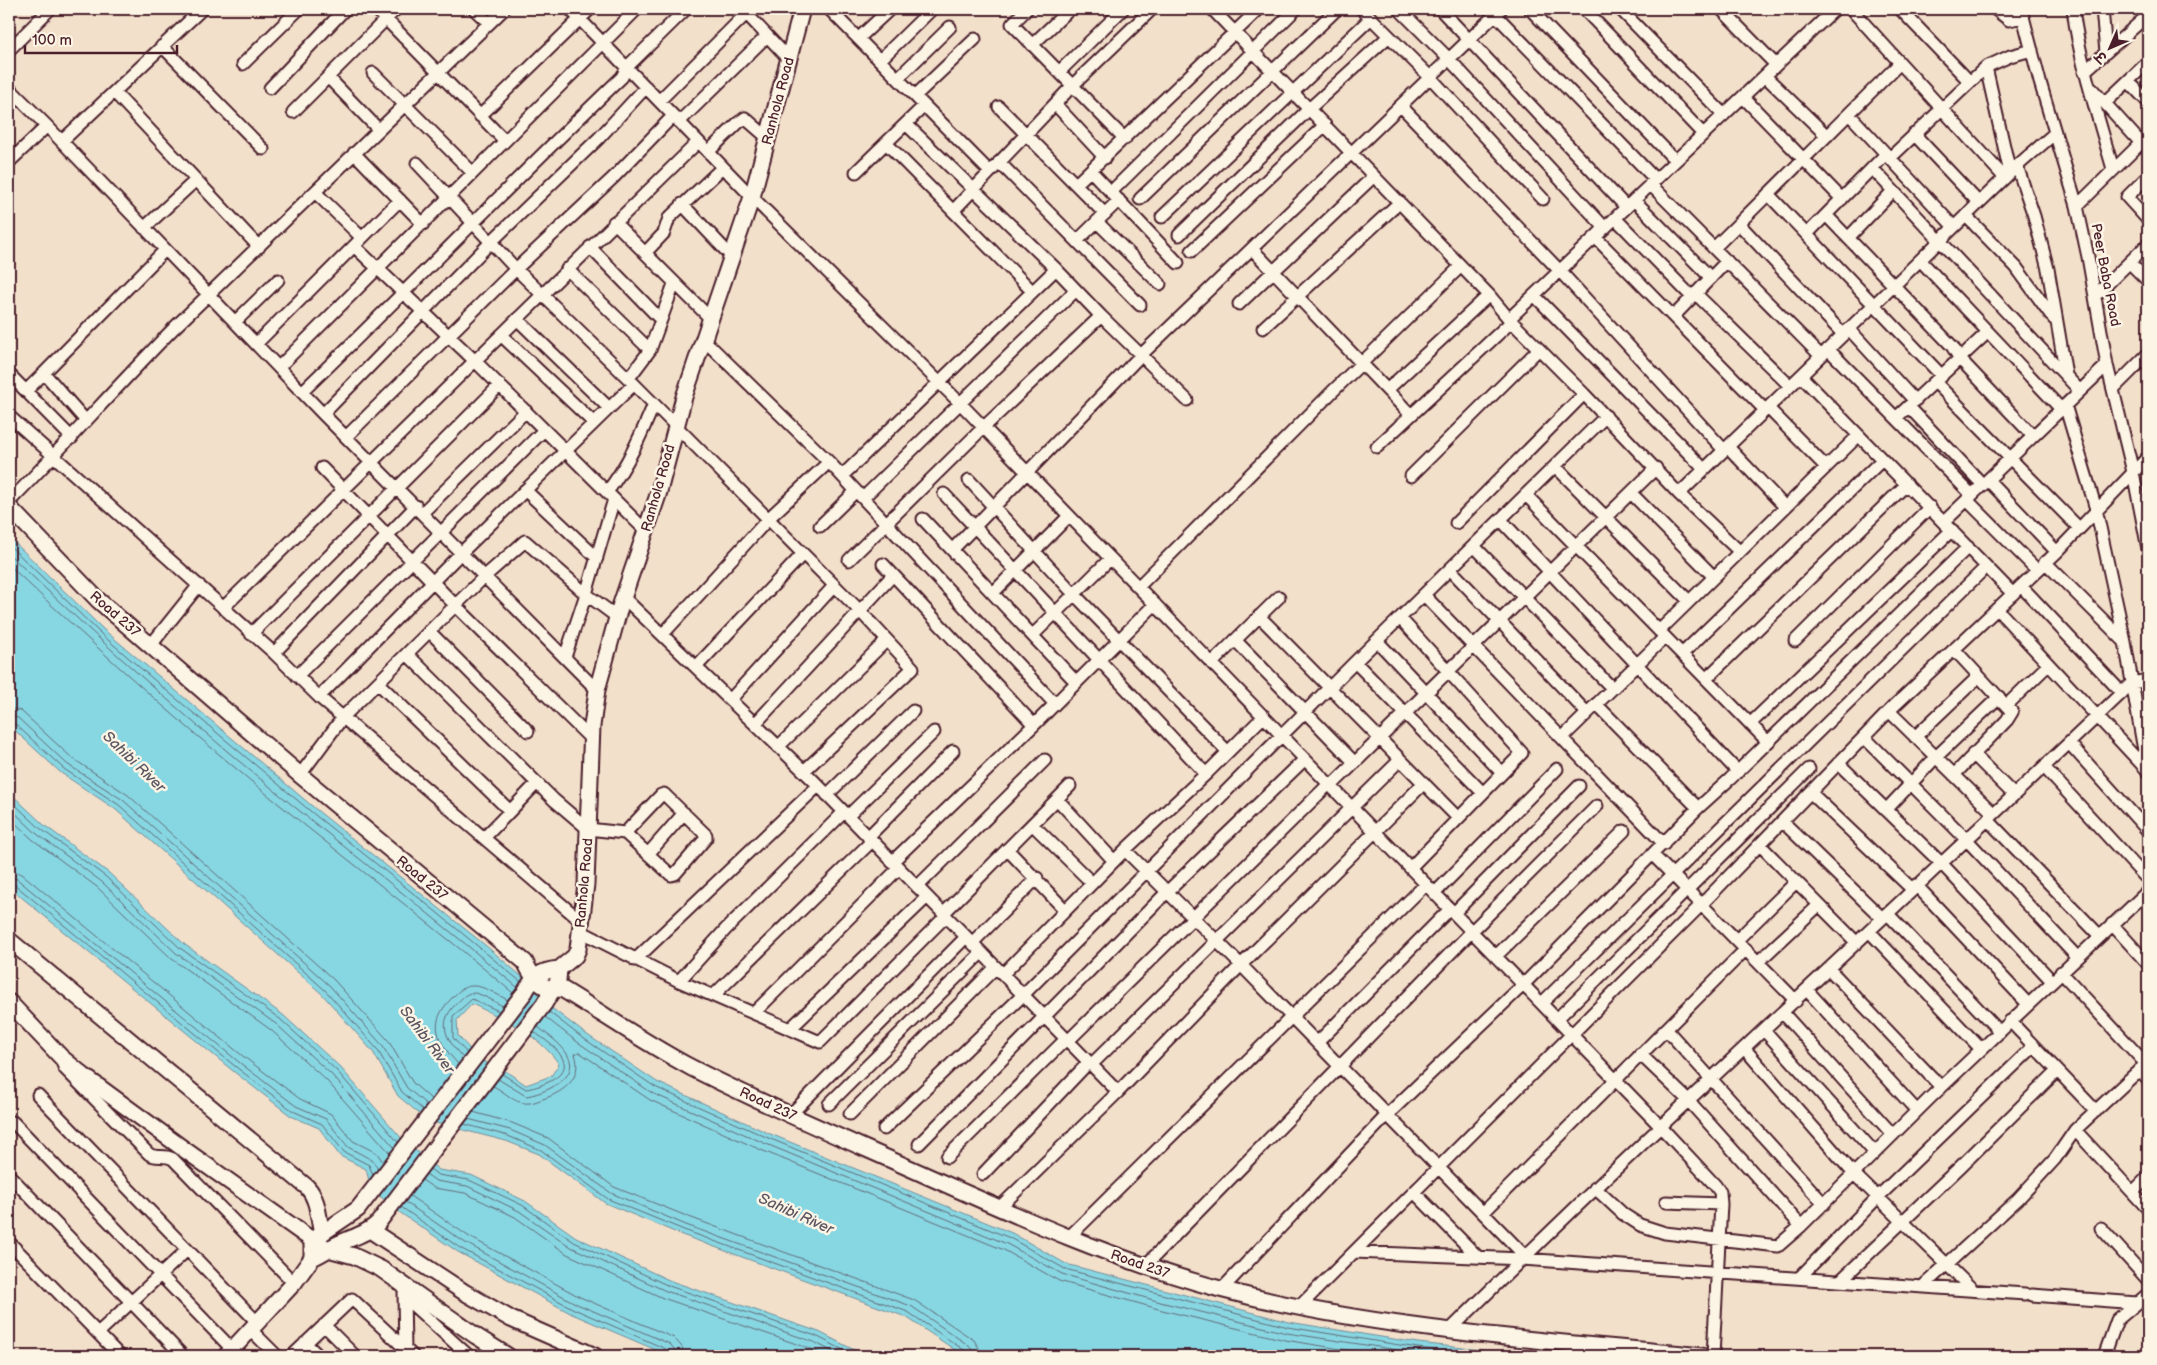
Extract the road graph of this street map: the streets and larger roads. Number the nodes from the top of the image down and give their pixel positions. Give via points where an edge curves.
1 (50, 9) edge
2 (202, 9) edge
3 (299, 9) edge
4 (345, 9) edge
5 (376, 9) edge
6 (396, 9) edge
7 (474, 9) edge
8 (504, 9) edge
9 (570, 9) edge
10 (590, 9) edge
11 (637, 9) edge
12 (686, 9) edge
13 (802, 9) edge
14 (830, 9) edge
15 (890, 9) edge
16 (932, 9) edge
17 (1027, 9) edge
18 (1070, 9) edge
19 (1123, 9) edge
20 (1152, 9) edge
21 (1213, 9) edge
22 (1260, 9) edge
23 (1296, 9) edge
24 (1337, 9) edge
25 (1362, 9) edge
26 (1399, 9) edge
27 (1440, 9) edge
28 (1530, 9) edge
29 (1584, 9) edge
30 (1620, 9) edge
31 (1721, 9) edge
32 (1851, 9) edge
33 (1900, 9) edge
34 (1995, 9) edge
35 (2073, 9) edge
36 (2102, 9) edge
37 (1495, 10) edge
38 (744, 11) edge
39 (1827, 11) edge
40 (2147, 12) edge
41 (2022, 13) edge
42 (1371, 18) junction
43 (386, 19) junction
44 (580, 19) junction
45 (489, 23) junction
46 (950, 27) dead end
47 (1235, 32) junction
48 (767, 36) junction
49 (1389, 36) junction
50 (858, 38) junction
51 (974, 39) dead end
52 (1470, 39) junction
53 (604, 43) junction
54 (1032, 45) junction
55 (162, 46) junction
56 (9, 50) edge
57 (1252, 50) junction
58 (2032, 50) junction
59 (2106, 52) junction
60 (789, 59) junction
61 (880, 60) junction
62 (1449, 60) junction
63 (2148, 62) edge
64 (1900, 63) junction
65 (244, 64) dead end
66 (1776, 66) junction
67 (628, 67) junction
68 (1986, 67) junction
69 (1059, 72) junction
70 (1274, 72) junction
71 (2084, 72) junction
72 (438, 73) junction
73 (373, 74) dead end
74 (1765, 76) junction
75 (328, 77) junction
76 (898, 78) junction
77 (1430, 78) junction
78 (2128, 81) junction
79 (1970, 82) junction
80 (1073, 85) junction
81 (2089, 86) junction
82 (646, 87) junction
83 (9, 88) edge
84 (270, 88) dead end
85 (1292, 91) junction
86 (114, 92) junction
87 (915, 96) junction
88 (1743, 97) junction
89 (659, 101) junction
90 (2148, 102) edge
91 (2104, 103) junction
92 (1055, 104) junction
93 (405, 105) junction
94 (924, 106) junction
95 (1401, 106) junction
96 (998, 107) dead end
97 (1941, 108) junction
98 (1309, 109) junction
99 (293, 112) dead end
100 (1849, 114) junction
101 (1724, 115) junction
102 (480, 116) junction
103 (676, 119) junction
104 (906, 124) junction
105 (1325, 125) junction
106 (48, 126) junction
107 (379, 130) junction
108 (2055, 133) junction
109 (1026, 134) junction
110 (1704, 134) junction
111 (1914, 134) junction
112 (1826, 136) junction
113 (768, 138) junction
114 (1125, 139) junction
115 (2144, 139) edge
116 (62, 141) junction
117 (505, 142) junction
118 (698, 142) junction
119 (886, 143) junction
120 (263, 149) dead end
121 (708, 152) junction
122 (354, 153) junction
123 (1352, 153) junction
124 (1888, 156) junction
125 (1105, 158) junction
126 (1804, 159) junction
127 (1675, 160) junction
128 (9, 162) edge
129 (1000, 162) junction
130 (417, 164) dead end
131 (723, 167) junction
132 (1872, 168) junction
133 (2112, 170) junction
134 (1091, 171) junction
135 (856, 172) dead end
136 (990, 172) junction
137 (2010, 172) junction
138 (473, 174) junction
139 (1374, 176) junction
140 (2148, 177) edge
141 (196, 180) junction
142 (1652, 181) junction
143 (1076, 184) junction
144 (972, 190) junction
145 (1893, 191) junction
146 (315, 192) junction
147 (1768, 194) junction
148 (1115, 196) junction
149 (450, 197) junction
150 (752, 197) junction
151 (1543, 198) dead end
152 (1140, 199) dead end
153 (1842, 199) junction
154 (400, 200) junction
155 (1400, 202) junction
156 (1630, 203) junction
157 (1979, 203) junction
158 (682, 204) junction
159 (2077, 206) junction
160 (952, 211) junction
161 (1826, 215) junction
162 (1966, 216) junction
163 (1162, 217) dead end
164 (1101, 218) junction
165 (1615, 218) junction
166 (2148, 220) edge
167 (614, 222) junction
168 (475, 223) junction
169 (423, 224) junction
170 (1739, 224) junction
171 (1954, 227) junction
172 (144, 228) junction
173 (1605, 228) junction
174 (1807, 234) junction
175 (1179, 235) dead end
176 (361, 236) junction
177 (1595, 237) junction
178 (1848, 238) junction
179 (1078, 240) junction
180 (1940, 240) junction
181 (491, 242) junction
182 (2148, 244) edge
183 (354, 246) junction
184 (258, 247) junction
185 (590, 247) junction
186 (1714, 248) junction
187 (1252, 249) junction
188 (164, 250) junction
189 (1192, 251) dead end
190 (645, 253) junction
191 (732, 256) junction
192 (1920, 260) junction
193 (1727, 261) junction
194 (1178, 263) dead end
195 (2130, 263) junction
196 (1461, 266) junction
197 (378, 269) junction
198 (516, 269) junction
199 (568, 269) junction
200 (1056, 269) junction
201 (1559, 270) junction
202 (1273, 271) junction
203 (1711, 278) junction
204 (278, 280) dead end
205 (2148, 281) edge
206 (674, 284) junction
207 (1160, 284) dead end
208 (1893, 286) junction
209 (1076, 290) junction
210 (1032, 291) junction
211 (404, 294) junction
212 (542, 294) junction
213 (1298, 295) junction
214 (1489, 295) junction
215 (1534, 295) junction
216 (1694, 295) junction
217 (209, 296) junction
218 (2095, 296) junction
219 (1238, 304) dead end
220 (1874, 304) junction
221 (1140, 305) dead end
222 (422, 312) junction
223 (1101, 316) junction
224 (1674, 316) junction
225 (710, 318) junction
226 (517, 319) junction
227 (661, 320) junction
228 (1510, 320) junction
229 (235, 322) junction
230 (2056, 322) junction
231 (1263, 328) dead end
232 (1846, 331) junction
233 (1988, 332) junction
234 (501, 335) junction
235 (450, 336) junction
236 (703, 339) junction
237 (256, 344) junction
238 (1539, 349) junction
239 (650, 350) junction
240 (1825, 352) junction
241 (2148, 354) edge
242 (1141, 355) junction
243 (1960, 359) junction
244 (476, 361) junction
245 (1362, 363) junction
246 (2107, 365) junction
247 (279, 367) junction
248 (44, 373) junction
249 (9, 374) edge
250 (2066, 375) junction
251 (1801, 376) junction
252 (1938, 379) junction
253 (632, 381) junction
254 (939, 381) junction
255 (500, 386) junction
256 (1790, 386) junction
257 (2113, 389) junction
258 (1387, 390) junction
259 (26, 391) junction
260 (302, 391) junction
261 (2080, 391) junction
262 (1584, 394) junction
263 (1187, 400) dead end
264 (960, 403) junction
265 (654, 404) junction
266 (1912, 404) junction
267 (2063, 407) junction
268 (609, 408) junction
269 (1767, 409) junction
270 (526, 411) junction
271 (323, 414) junction
272 (1411, 415) junction
273 (9, 416) edge
274 (1606, 416) junction
275 (1896, 418) junction
276 (86, 421) junction
277 (594, 423) junction
278 (676, 426) junction
279 (984, 427) junction
280 (544, 430) junction
281 (1858, 436) junction
282 (2033, 436) junction
283 (346, 437) junction
284 (72, 438) junction
285 (1377, 447) dead end
286 (1726, 448) junction
287 (565, 451) junction
288 (54, 456) junction
289 (2148, 457) edge
290 (2010, 458) junction
291 (1882, 460) junction
292 (371, 462) junction
293 (829, 462) junction
294 (1555, 466) junction
295 (1826, 467) junction
296 (322, 468) dead end
297 (1656, 468) junction
298 (1704, 469) junction
299 (1027, 472) junction
300 (2133, 472) junction
301 (842, 476) junction
302 (1411, 476) dead end
303 (969, 480) dead end
304 (1986, 482) junction
305 (1907, 484) junction
306 (397, 488) junction
307 (343, 490) junction
308 (525, 490) junction
309 (1631, 493) junction
310 (859, 494) junction
311 (944, 494) dead end
312 (1679, 494) junction
313 (1526, 495) junction
314 (611, 496) junction
315 (1970, 498) junction
316 (9, 502) edge
317 (994, 507) junction
318 (1785, 507) junction
319 (1930, 507) junction
320 (9, 508) edge
321 (419, 509) junction
322 (2096, 509) junction
323 (1069, 516) junction
324 (368, 517) junction
325 (1606, 518) junction
326 (769, 519) junction
327 (923, 519) dead end
328 (1501, 520) junction
329 (2146, 521) edge
330 (886, 522) junction
331 (1456, 523) dead end
332 (820, 526) dead end
333 (1948, 526) junction
334 (975, 527) junction
335 (2079, 528) junction
336 (646, 531) junction
337 (442, 533) junction
338 (388, 537) junction
339 (1474, 546) junction
340 (1576, 546) junction
341 (1968, 547) junction
342 (2148, 549) edge
343 (952, 550) junction
344 (1739, 551) junction
345 (1034, 552) junction
346 (2057, 552) junction
347 (462, 553) junction
348 (802, 555) junction
349 (597, 558) junction
350 (1110, 559) junction
351 (849, 560) dead end
352 (412, 561) junction
353 (883, 564) dead end
354 (2041, 566) junction
355 (1986, 567) junction
356 (1450, 569) junction
357 (1015, 570) junction
358 (1549, 572) junction
359 (893, 575) junction
360 (1713, 576) junction
361 (484, 577) junction
362 (434, 582) junction
363 (199, 586) junction
364 (834, 586) junction
365 (1138, 587) junction
366 (2017, 590) junction
367 (993, 593) junction
368 (586, 594) junction
369 (1074, 594) junction
370 (1424, 595) junction
371 (623, 597) junction
372 (1278, 597) dead end
373 (1524, 597) junction
374 (1689, 601) junction
375 (1155, 604) junction
376 (456, 606) junction
377 (223, 608) junction
378 (1997, 609) junction
379 (859, 610) junction
380 (1055, 612) junction
381 (1259, 616) junction
382 (617, 617) junction
383 (1400, 618) junction
384 (1499, 621) junction
385 (429, 632) junction
386 (251, 634) junction
387 (663, 634) junction
388 (1662, 634) junction
389 (1033, 635) junction
390 (1118, 639) junction
391 (887, 640) junction
392 (1235, 640) junction
393 (1377, 641) junction
394 (1795, 641) dead end
395 (2125, 642) junction
396 (151, 645) junction
397 (1473, 646) junction
398 (1954, 649) junction
399 (274, 653) junction
400 (407, 654) junction
401 (1682, 654) junction
402 (565, 657) junction
403 (1099, 659) junction
404 (1356, 662) junction
405 (1212, 663) junction
406 (1636, 664) junction
407 (2048, 666) junction
408 (696, 667) junction
409 (1448, 671) junction
410 (297, 676) junction
411 (1979, 676) junction
412 (1706, 679) junction
413 (2148, 680) edge
414 (1076, 682) junction
415 (378, 683) junction
416 (2132, 683) junction
417 (1612, 688) junction
418 (1330, 689) junction
419 (597, 690) junction
420 (1426, 693) junction
421 (2122, 693) junction
422 (319, 697) junction
423 (730, 700) junction
424 (2003, 701) junction
425 (1055, 704) junction
426 (1596, 704) junction
427 (913, 711) dead end
428 (1889, 711) junction
429 (1306, 713) junction
430 (1406, 713) junction
431 (1587, 713) junction
432 (1264, 716) junction
433 (343, 717) junction
434 (2096, 717) junction
435 (755, 724) junction
436 (1750, 724) junction
437 (1034, 725) junction
438 (528, 731) dead end
439 (934, 732) dead end
440 (1283, 736) junction
441 (1915, 736) junction
442 (1864, 737) junction
443 (1562, 738) junction
444 (1379, 739) junction
445 (593, 741) junction
446 (1768, 742) junction
447 (2069, 743) junction
448 (778, 747) junction
449 (953, 751) dead end
450 (1228, 752) junction
451 (1973, 754) junction
452 (1936, 757) junction
453 (1305, 759) junction
454 (1045, 760) dead end
455 (1400, 760) junction
456 (1355, 763) junction
457 (1839, 764) junction
458 (2044, 767) junction
459 (1557, 769) dead end
460 (1809, 769) dead end
461 (804, 771) junction
462 (1738, 772) junction
463 (2148, 772) edge
464 (1502, 773) junction
465 (1206, 774) junction
466 (1954, 774) junction
467 (300, 775) junction
468 (537, 783) junction
469 (1424, 783) junction
470 (1910, 783) junction
471 (1330, 785) junction
472 (818, 786) junction
473 (1070, 786) dead end
474 (1579, 786) dead end
475 (1483, 793) junction
476 (1811, 793) junction
477 (827, 795) junction
478 (2014, 795) junction
479 (1057, 799) junction
480 (1597, 806) dead end
481 (1352, 808) junction
482 (1698, 808) junction
483 (1886, 810) junction
484 (510, 811) junction
485 (684, 813) junction
486 (846, 814) junction
487 (1991, 817) junction
488 (1458, 818) junction
489 (1783, 822) junction
490 (1032, 824) junction
491 (588, 829) junction
492 (1624, 831) dead end
493 (2148, 831) edge
494 (1376, 832) junction
495 (625, 833) junction
496 (484, 838) junction
497 (870, 839) junction
498 (1967, 840) junction
499 (1664, 844) junction
500 (1760, 845) junction
501 (1007, 850) junction
502 (1125, 850) junction
503 (648, 854) junction
504 (1653, 855) junction
505 (1114, 861) junction
506 (1942, 864) junction
507 (896, 865) junction
508 (1410, 868) junction
509 (1146, 871) junction
510 (1673, 873) junction
511 (1037, 878) junction
512 (2148, 880) edge
513 (1796, 882) junction
514 (1092, 883) junction
515 (1426, 884) junction
516 (917, 887) junction
517 (1914, 887) junction
518 (1687, 888) junction
519 (1167, 892) junction
520 (1435, 893) junction
521 (927, 897) junction
522 (2146, 898) edge
523 (1702, 904) junction
524 (1819, 905) junction
525 (1065, 910) junction
526 (1452, 911) junction
527 (945, 915) junction
528 (1885, 916) junction
529 (1193, 918) junction
530 (2112, 924) junction
531 (581, 926) junction
532 (1472, 931) junction
533 (1869, 931) junction
534 (2100, 936) junction
535 (9, 940) edge
536 (969, 940) junction
537 (1737, 940) junction
538 (1217, 942) junction
539 (1856, 943) junction
540 (1746, 949) junction
541 (981, 953) junction
542 (1496, 956) junction
543 (2077, 957) junction
544 (635, 960) junction
545 (1758, 962) junction
546 (2148, 964) edge
547 (1241, 965) junction
548 (559, 969) junction
549 (1829, 969) junction
550 (999, 971) junction
551 (2061, 972) junction
552 (533, 978) junction
553 (679, 981) junction
554 (2052, 981) junction
555 (1522, 985) junction
556 (552, 990) junction
557 (1807, 990) junction
558 (1023, 995) junction
559 (714, 996) junction
560 (1796, 1001) junction
561 (9, 1002) edge
562 (1542, 1003) junction
563 (2028, 1004) junction
564 (754, 1012) junction
565 (1783, 1013) junction
566 (1043, 1016) junction
567 (1290, 1017) junction
568 (1557, 1019) junction
569 (2010, 1021) junction
570 (790, 1028) junction
571 (1666, 1029) junction
572 (1764, 1030) junction
573 (2000, 1032) junction
574 (1571, 1034) junction
575 (1067, 1040) junction
576 (1317, 1043) junction
577 (2033, 1047) junction
578 (1744, 1048) junction
579 (1981, 1050) junction
580 (1640, 1054) junction
581 (61, 1057) junction
582 (1090, 1064) junction
583 (2145, 1065) edge
584 (1340, 1067) junction
585 (2057, 1071) junction
586 (1711, 1078) junction
587 (1616, 1079) junction
588 (2148, 1080) edge
589 (1941, 1087) junction
590 (1118, 1092) junction
591 (38, 1095) dead end
592 (1688, 1100) junction
593 (829, 1104) dead end
594 (1917, 1111) junction
595 (2096, 1111) junction
596 (791, 1114) junction
597 (850, 1114) dead end
598 (1387, 1115) junction
599 (13, 1122) dead end
600 (1660, 1126) junction
601 (884, 1129) dead end
602 (2075, 1130) junction
603 (1893, 1135) junction
604 (919, 1144) dead end
605 (1875, 1153) junction
606 (947, 1157) dead end
607 (1440, 1166) junction
608 (982, 1174) dead end
609 (1854, 1174) junction
610 (9, 1175) edge
611 (2148, 1177) edge
612 (1595, 1188) junction
613 (1414, 1192) junction
614 (2133, 1192) junction
615 (1879, 1196) junction
616 (1666, 1202) dead end
617 (1721, 1204) junction
618 (1824, 1204) junction
619 (999, 1208) junction
620 (2148, 1209) edge
621 (1484, 1212) junction
622 (1904, 1221) junction
623 (325, 1225) junction
624 (1801, 1226) junction
625 (2101, 1228) dead end
626 (370, 1229) junction
627 (1068, 1238) junction
628 (1719, 1238) junction
629 (9, 1242) edge
630 (334, 1246) junction
631 (188, 1250) junction
632 (1354, 1252) junction
633 (1478, 1257) junction
634 (1524, 1257) junction
635 (312, 1258) junction
636 (1947, 1264) junction
637 (1144, 1267) junction
638 (1717, 1272) junction
639 (161, 1275) junction
640 (1799, 1278) junction
641 (2148, 1280) edge
642 (1840, 1281) junction
643 (294, 1283) junction
644 (1922, 1287) junction
645 (1222, 1289) junction
646 (1973, 1290) junction
647 (404, 1291) junction
648 (2148, 1294) edge
649 (131, 1303) junction
650 (2137, 1303) junction
651 (1300, 1306) junction
652 (254, 1325) junction
653 (324, 1325) junction
654 (1450, 1330) junction
655 (98, 1334) junction
656 (305, 1343) junction
657 (229, 1353) edge
658 (408, 1354) edge
659 (120, 1356) edge
660 (183, 1356) edge
661 (277, 1356) edge
662 (292, 1356) edge
663 (319, 1356) edge
664 (355, 1356) edge
665 (468, 1356) edge
666 (508, 1356) edge
667 (595, 1356) edge
668 (1702, 1356) edge
669 (1713, 1356) edge
670 (2104, 1356) edge

1 - 56 street
2 - 55 street
3 - 65 street
4 - 84 street
5 - 43 street
6 - 43 street
7 - 45 street
8 - 45 street
9 - 44 street
10 - 44 street
11 - 53 street
12 - 67 street
13 - 60 street, Ranhola Road
14 - 50 street
15 - 50 street
16 - 61 street
17 - 54 street via 1012,24
18 - 54 street
19 - 69 street
20 - 80 street
21 - 47 street
22 - 47 street
23 - 57 street
24 - 70 street
25 - 42 street
26 - 62 street
27 - 52 street
28 - 127 street
29 - 110 street
30 - 101 street
31 - 66 street
32 - 64 street
33 - 79 street
34 - 41 street via 2009,20
35 - 71 street
36 - 59 street
37 - 52 street
37 - 142 street
38 - 48 street
38 - 89 street
39 - 66 street
40 - 59 street
41 - 58 street, Peer Baba Road
42 - 49 street
42 - 85 street
43 - 72 street
43 - 75 street
44 - 53 street
44 - 102 street
45 - 72 street
46 - 76 street
47 - 57 street
47 - 114 street
48 - 60 street
48 - 103 street
49 - 77 street
49 - 98 street
50 - 61 street
51 - 87 street
52 - 62 street
52 - 156 street
53 - 67 street
53 - 117 street
54 - 69 street
55 - 86 street
55 - 120 street
57 - 70 street
57 - 148 street
58 - 68 street
58 - 108 street, Peer Baba Road
59 - 71 street
60 - 113 street, Ranhola Road
61 - 76 street
62 - 77 street
62 - 173 street
63 - 78 street
64 - 97 street
64 - 100 street
66 - 74 street
67 - 82 street
67 - 168 street via 622,77
68 - 79 street
68 - 137 street
69 - 80 street
70 - 85 street
70 - 152 street
71 - 81 street
72 - 93 street
72 - 102 street
73 - 93 street
74 - 88 street
74 - 112 street
75 - 99 street
75 - 107 street
76 - 87 street
77 - 95 street
77 - 151 street
78 - 90 street
78 - 91 street
79 - 97 street
80 - 92 street
80 - 114 street
81 - 91 street
81 - 133 street
82 - 89 street
82 - 181 street via 599,138
83 - 106 street
85 - 98 street
85 - 163 street
86 - 116 street
86 - 141 street
87 - 94 street
88 - 101 street
88 - 126 street
89 - 103 street
91 - 115 street
92 - 109 street
92 - 125 street
93 - 107 street
93 - 138 street
94 - 104 street
94 - 136 street
95 - 123 street
95 - 201 street
96 - 109 street
97 - 111 street
97 - 137 street
98 - 105 street
98 - 175 street
100 - 112 street
100 - 124 street
101 - 110 street
102 - 117 street
103 - 118 street
103 - 198 street
104 - 119 street
104 - 144 street
105 - 123 street
105 - 189 street
106 - 116 street
106 - 128 street
107 - 122 street
108 - 137 street
108 - 159 street, Peer Baba Road
109 - 129 street
109 - 143 street
110 - 127 street
111 - 124 street
111 - 157 street
112 - 126 street
113 - 121 street via 750,120 741,119
113 - 150 street, Ranhola Road
114 - 125 street
115 - 133 street
116 - 172 street
117 - 138 street
118 - 121 street
118 - 167 street
119 - 135 street
119 - 160 street
121 - 131 street
122 - 146 street
122 - 154 street
123 - 139 street
123 - 187 street
124 - 132 street
124 - 171 street
125 - 134 street
126 - 147 street
126 - 153 street
127 - 142 street
129 - 136 street
129 - 179 street
130 - 149 street
131 - 150 street
131 - 158 street
132 - 145 street
132 - 153 street
133 - 159 street
134 - 143 street
134 - 148 street
136 - 144 street
137 - 157 street
137 - 230 street via 2034,216 2048,268
138 - 149 street
139 - 155 street
139 - 202 street
140 - 166 street via 2128,197
141 - 172 street
141 - 184 street
142 - 156 street
142 - 186 street
143 - 164 street
144 - 160 street
144 - 200 street
145 - 178 street
145 - 180 street
146 - 176 street
146 - 184 street
147 - 170 street
147 - 174 street
148 - 164 street
148 - 194 street
149 - 168 street
149 - 169 street
150 - 191 street, Ranhola Road
150 - 254 street
153 - 161 street
154 - 169 street
154 - 176 street
155 - 196 street
155 - 213 street
156 - 165 street
156 - 203 street
157 - 162 street
158 - 190 street via 668,218 661,239
158 - 191 street
159 - 218 street, Peer Baba Road
160 - 210 street
161 - 174 street
161 - 178 street
162 - 171 street
162 - 230 street via 2016,267
164 - 179 street
164 - 207 street
165 - 173 street
165 - 216 street
167 - 185 street
167 - 190 street
168 - 181 street
168 - 211 street
169 - 197 street
170 - 186 street
170 - 232 street
171 - 180 street
172 - 188 street
173 - 177 street
174 - 220 street
176 - 183 street
177 - 201 street
177 - 224 street
178 - 208 street
179 - 221 street
180 - 192 street
180 - 250 street
181 - 198 street
181 - 222 street
182 - 195 street
183 - 197 street
183 - 237 street
184 - 217 street
185 - 199 street
185 - 227 street
186 - 193 street
187 - 202 street
187 - 242 street
188 - 217 street
188 - 248 street
190 - 206 street
191 - 225 street, Ranhola Road
192 - 208 street
192 - 233 street
193 - 203 street
193 - 240 street
195 - 205 street
195 - 218 street
196 - 214 street
196 - 245 street
197 - 211 street
197 - 247 street
198 - 212 street
198 - 235 street
199 - 212 street
199 - 239 street
200 - 209 street
200 - 210 street
201 - 215 street
201 - 286 street
202 - 213 street
202 - 219 street
203 - 216 street
204 - 229 street
206 - 225 street
206 - 227 street
208 - 220 street
208 - 243 street via 1952,346
209 - 223 street
209 - 264 street
210 - 254 street
211 - 222 street
211 - 260 street
212 - 226 street
212 - 253 street
213 - 231 street
213 - 245 street
214 - 228 street
214 - 258 street
215 - 228 street
215 - 298 street
216 - 224 street
216 - 256 street
217 - 229 street
217 - 276 street via 130,372
218 - 246 street, Peer Baba Road
220 - 232 street
220 - 252 street
222 - 235 street
222 - 271 street
223 - 242 street
223 - 279 street
224 - 269 street
225 - 236 street, Ranhola Road
226 - 234 street
226 - 268 street
227 - 239 street
228 - 238 street
228 - 272 street
229 - 237 street
230 - 250 street
232 - 240 street
232 - 266 street
233 - 243 street
233 - 267 street
234 - 244 street
234 - 277 street
235 - 244 street
235 - 283 street
236 - 278 street, Ranhola Road
236 - 293 street
237 - 247 street
238 - 262 street
238 - 302 street
239 - 253 street
240 - 251 street
240 - 275 street
241 - 257 street
242 - 263 street
242 - 299 street
243 - 252 street
243 - 282 street
244 - 255 street
244 - 292 street
245 - 258 street
245 - 365 street
246 - 257 street, Peer Baba Road
246 - 261 street
247 - 260 street
248 - 259 street
248 - 276 street
249 - 259 street
250 - 261 street
251 - 256 street
251 - 281 street
252 - 266 street
252 - 290 street
253 - 265 street
253 - 268 street
254 - 264 street
254 - 301 street
255 - 270 street
255 - 306 street
256 - 269 street
257 - 300 street, Peer Baba Road
258 - 272 street
259 - 284 street
260 - 271 street
261 - 267 street
262 - 274 street
262 - 331 street
264 - 279 street
264 - 310 street
265 - 278 street
265 - 314 street
266 - 275 street
266 - 304 street
267 - 282 street
267 - 322 street
268 - 277 street
269 - 286 street
269 - 295 street
270 - 280 street
270 - 321 street
271 - 283 street
272 - 285 street
273 - 288 street
274 - 294 street
274 - 297 street
275 - 315 street
276 - 284 street
277 - 287 street
278 - 326 street
278 - 336 street, Ranhola Road
279 - 299 street
279 - 330 street
280 - 287 street
280 - 337 street
281 - 291 street
281 - 295 street
282 - 290 street
283 - 292 street
284 - 288 street
286 - 298 street
286 - 318 street
287 - 308 street
287 - 314 street
288 - 316 street
288 - 363 street
289 - 300 street
290 - 304 street
290 - 335 street
291 - 305 street
291 - 401 street
292 - 306 street
292 - 307 street
293 - 301 street
293 - 326 street
294 - 313 street
294 - 325 street
295 - 318 street
296 - 307 street
297 - 309 street
297 - 312 street
298 - 312 street
299 - 317 street
299 - 323 street
300 - 322 street
300 - 329 street, Peer Baba Road
301 - 310 street
303 - 317 street
304 - 315 street
304 - 346 street
305 - 319 street
305 - 412 street
306 - 321 street
306 - 324 street
307 - 324 street
307 - 377 street
308 - 347 street
308 - 349 street
309 - 325 street
309 - 360 street
310 - 330 street
310 - 332 street
311 - 334 street
312 - 344 street
313 - 328 street
313 - 340 street
314 - 336 street
314 - 349 street
315 - 333 street
315 - 354 street
317 - 334 street
317 - 345 street
318 - 344 street
319 - 333 street
319 - 394 street
320 - 396 street, Road 237 via 98,600
321 - 337 street
321 - 338 street
322 - 335 street
322 - 395 street
323 - 345 street
323 - 350 street
324 - 338 street
324 - 386 street
325 - 340 street
325 - 374 street
326 - 348 street
326 - 387 street
327 - 343 street
328 - 339 street
328 - 358 street
329 - 342 street, Peer Baba Road
330 - 351 street
330 - 425 street
333 - 341 street
333 - 436 street
334 - 343 street
334 - 357 street
335 - 346 street
336 - 371 street, Ranhola Road
337 - 347 street
337 - 352 street
338 - 352 street
338 - 399 street
339 - 356 street
339 - 373 street
340 - 358 street
340 - 388 street
341 - 355 street
341 - 446 street
343 - 367 street
344 - 360 street
345 - 357 street
345 - 369 street
346 - 354 street
347 - 361 street
347 - 362 street
348 - 364 street
348 - 408 street
349 - 368 street
350 - 365 street
350 - 369 street
352 - 362 street
352 - 410 street
353 - 359 street
354 - 366 street
354 - 395 street
355 - 366 street
355 - 510 street
356 - 370 street
356 - 384 street
357 - 367 street
357 - 380 street
358 - 373 street
358 - 406 street
359 - 379 street
359 - 437 street
360 - 374 street
361 - 368 street via 524,541
361 - 376 street
361 - 402 street
362 - 376 street
362 - 422 street
363 - 377 street
363 - 396 street
364 - 379 street
364 - 423 street
365 - 375 street
366 - 378 street
366 - 421 street
367 - 389 street
368 - 382 street
368 - 402 street
369 - 380 street
369 - 390 street
370 - 383 street
370 - 397 street
371 - 382 street, Ranhola Road
371 - 387 street
372 - 381 street
373 - 384 street
373 - 417 street
374 - 388 street
375 - 390 street
375 - 405 street
376 - 385 street
376 - 445 street
377 - 386 street
378 - 398 street
378 - 407 street
379 - 391 street
379 - 435 street
380 - 389 street
380 - 403 street
381 - 392 street
381 - 418 street
382 - 419 street, Ranhola Road
383 - 393 street
383 - 409 street
384 - 397 street
384 - 431 street
385 - 400 street
385 - 438 street
386 - 399 street
387 - 408 street
388 - 401 street
388 - 406 street
389 - 414 street
390 - 403 street
390 - 450 street
391 - 448 street
391 - 461 street via 913,668
392 - 405 street
392 - 429 street
393 - 404 street
393 - 420 street
395 - 416 street
396 - 467 street, Road 237
397 - 409 street
397 - 443 street
398 - 411 street
398 - 428 street
399 - 410 street
400 - 415 street
400 - 468 street
401 - 412 street
402 - 419 street
403 - 414 street
403 - 465 street
404 - 418 street
404 - 430 street
405 - 432 street
406 - 417 street
406 - 462 street
407 - 424 street
407 - 434 street
408 - 423 street
409 - 420 street
409 - 464 street via 1522,753
410 - 422 street
411 - 424 street
411 - 441 street
412 - 436 street
413 - 416 street
414 - 425 street
415 - 433 street
415 - 484 street
416 - 421 street
416 - 463 street
417 - 426 street
418 - 429 street
418 - 444 street
419 - 445 street, Ranhola Road
420 - 430 street
420 - 464 street
421 - 434 street
422 - 433 street
423 - 435 street
424 - 451 street via 2011,709 2011,714
424 - 452 street
425 - 437 street
426 - 431 street
426 - 482 street
427 - 477 street
428 - 441 street
428 - 442 street
429 - 440 street
429 - 456 street
430 - 444 street
430 - 475 street
431 - 443 street
432 - 440 street
432 - 450 street
433 - 467 street
433 - 496 street
434 - 447 street
434 - 463 street
435 - 448 street
436 - 446 street
437 - 507 street
439 - 486 street
440 - 453 street
440 - 509 street
441 - 452 street
442 - 457 street
442 - 470 street
443 - 499 street
444 - 455 street
444 - 456 street
445 - 491 street, Ranhola Road
446 - 462 street
447 - 458 street
447 - 493 street
448 - 461 street
449 - 497 street
450 - 465 street
451 - 466 street
451 - 478 street
452 - 466 street
452 - 470 street
453 - 471 street
453 - 519 street
454 - 516 street
455 - 469 street
455 - 481 street
456 - 471 street
457 - 476 street
457 - 483 street
458 - 478 street
458 - 512 street
459 - 520 street
460 - 518 street
461 - 472 street
462 - 482 street
464 - 475 street
465 - 502 street
466 - 487 street
467 - 552 street, Road 237 via 525,962
468 - 484 street
468 - 491 street
469 - 488 street
469 - 494 street
470 - 483 street
470 - 498 street
471 - 481 street
471 - 529 street
472 - 477 street
472 - 544 street
473 - 479 street
474 - 526 street
475 - 488 street
476 - 489 street
476 - 517 street
477 - 486 street
478 - 487 street
479 - 490 street
479 - 505 street
480 - 532 street
481 - 494 street
481 - 538 street
482 - 499 street
483 - 506 street
484 - 496 street
485 - 495 street via 666,795 660,795
485 - 503 street
485 - 503 street via 706,835 704,841 671,875
486 - 497 street
486 - 553 street via 726,929
487 - 498 street
487 - 534 street
488 - 508 street
489 - 500 street
489 - 528 street
490 - 501 street
490 - 514 street
491 - 495 street
491 - 531 street, Ranhola Road
492 - 542 street
494 - 508 street
494 - 547 street
495 - 503 street
496 - 531 street
497 - 507 street
497 - 559 street
498 - 506 street
498 - 543 street
499 - 504 street
500 - 513 street
500 - 523 street
501 - 511 street
501 - 527 street
502 - 505 street
502 - 509 street
504 - 510 street
504 - 555 street
505 - 514 street
506 - 517 street
506 - 554 street
507 - 516 street
507 - 564 street
508 - 515 street
509 - 519 street
509 - 558 street
510 - 518 street
510 - 562 street
511 - 525 street
511 - 536 street
513 - 524 street
513 - 537 street
514 - 525 street
515 - 520 street
515 - 567 street
516 - 521 street
517 - 528 street
517 - 563 street
518 - 523 street
518 - 568 street
519 - 529 street
519 - 566 street
520 - 526 street
521 - 527 street
521 - 570 street
522 - 530 street
523 - 537 street
523 - 574 street
524 - 539 street
524 - 545 street
525 - 550 street
526 - 532 street
526 - 576 street
527 - 536 street
527 - 570 street via 820,1042
528 - 533 street
528 - 573 street
529 - 538 street
529 - 575 street
530 - 534 street
530 - 546 street
531 - 544 street
531 - 548 street, Ranhola Road via 576,956
532 - 542 street
532 - 584 street
533 - 539 street
533 - 579 street
534 - 543 street
535 - 623 street via 307,1187 315,1198
536 - 541 street
536 - 596 street
537 - 540 street
538 - 547 street
538 - 582 street
539 - 549 street
540 - 545 street
540 - 571 street
541 - 550 street
541 - 593 street
542 - 555 street
543 - 551 street
544 - 553 street
545 - 560 street
547 - 567 street
547 - 590 street
548 - 552 street, Ranhola Road via 546,970
548 - 556 street, Ranhola Road via 558,980
549 - 557 street
549 - 589 street
550 - 558 street
550 - 597 street
551 - 554 street
551 - 583 street
552 - 556 street, Road 237
552 - 623 street via 358,1209
553 - 559 street
554 - 563 street
555 - 562 street
555 - 598 street
556 - 596 street, Road 237 via 562,989 689,1066
556 - 626 street, Ranhola Road
557 - 560 street
557 - 594 street
558 - 566 street
558 - 601 street
559 - 564 street
560 - 565 street
561 - 581 street
562 - 568 street
563 - 569 street
564 - 570 street
565 - 572 street
565 - 603 street
566 - 575 street
566 - 604 street
567 - 576 street
567 - 627 street
568 - 574 street
569 - 573 street
569 - 577 street
571 - 580 street
571 - 586 street
572 - 578 street
572 - 605 street
573 - 579 street
574 - 587 street
574 - 607 street
575 - 582 street
575 - 606 street
576 - 584 street
577 - 585 street
577 - 615 street
578 - 586 street
578 - 609 street
579 - 589 street
580 - 587 street
580 - 592 street
581 - 623 street via 119,1103
581 - 643 street via 65,1069 149,1154 173,1159
582 - 590 street
582 - 608 street
583 - 588 street
583 - 595 street
584 - 598 street
584 - 637 street
585 - 595 street
585 - 622 street
586 - 592 street
586 - 618 street
587 - 600 street
587 - 621 street
589 - 594 street
590 - 619 street
591 - 631 street
592 - 600 street
592 - 624 street
594 - 603 street
595 - 602 street
596 - 619 street, Road 237
598 - 607 street
598 - 645 street
599 - 639 street
600 - 612 street
600 - 617 street via 1720,1192
602 - 614 street
602 - 636 street via 2042,1175
603 - 605 street
605 - 609 street
607 - 613 street
607 - 621 street
609 - 615 street
609 - 618 street
610 - 649 street
611 - 614 street
612 - 628 street via 1640,1225 1665,1233
612 - 634 street
613 - 632 street
613 - 633 street
614 - 620 street
615 - 622 street
615 - 640 street
616 - 617 street
617 - 628 street
618 - 624 street
619 - 627 street, Road 237
621 - 634 street
622 - 636 street
622 - 642 street
623 - 630 street
623 - 635 street
624 - 628 street via 1778,1246
625 - 641 street
626 - 630 street
626 - 667 street via 464,1292 511,1319
627 - 637 street, Road 237
628 - 638 street
629 - 655 street
630 - 635 street
630 - 647 street via 371,1263
631 - 639 street
631 - 652 street
632 - 633 street
632 - 651 street
633 - 634 street
634 - 638 street
634 - 654 street
635 - 643 street
636 - 644 street
636 - 646 street
637 - 645 street, Road 237
638 - 640 street
638 - 669 street
639 - 649 street
639 - 657 street
640 - 642 street
642 - 644 street
643 - 652 street
644 - 646 street
645 - 651 street, Road 237
646 - 650 street
647 - 658 street
647 - 665 street
647 - 666 street
648 - 650 street
649 - 655 street
649 - 660 street
650 - 670 street via 2118,1320
651 - 654 street, Road 237
652 - 657 street
652 - 661 street
653 - 656 street
653 - 658 street via 353,1299
653 - 664 street
654 - 668 street, Road 237
655 - 659 street
656 - 662 street
656 - 663 street

